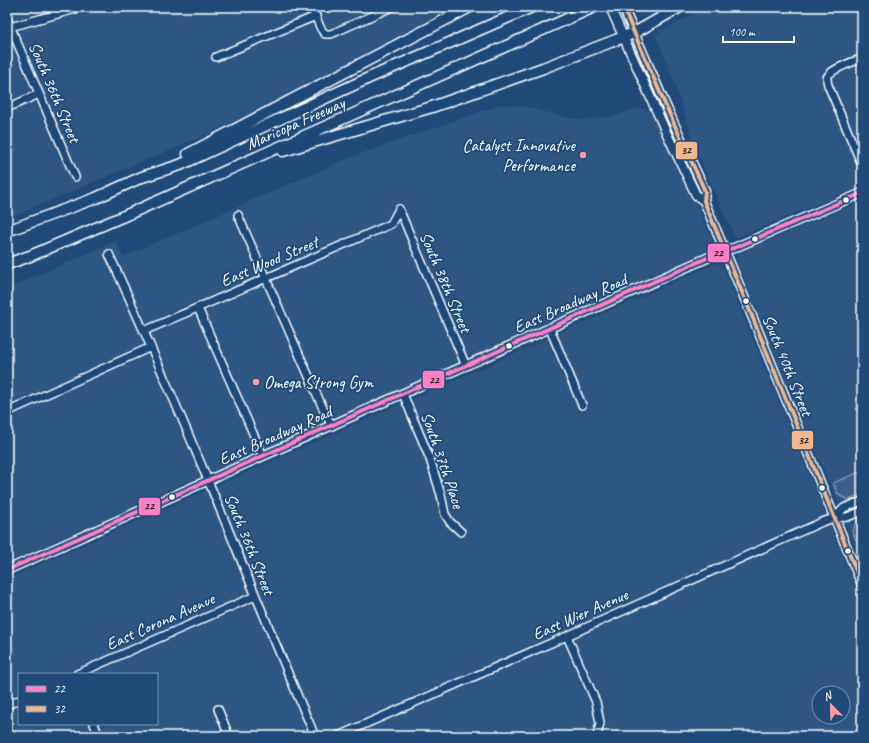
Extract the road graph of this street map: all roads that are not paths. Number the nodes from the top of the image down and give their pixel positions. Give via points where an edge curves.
1 (83, 7) edge
2 (311, 7) edge
3 (392, 7) edge
4 (470, 7) edge
5 (532, 7) edge
6 (594, 7) edge
7 (610, 7) edge
8 (623, 7) edge
9 (680, 7) edge
10 (316, 16) junction
11 (7, 19) edge
12 (10, 27) junction
13 (634, 33) junction
14 (623, 38) junction
15 (216, 57) dead end
16 (862, 58) edge
17 (39, 94) junction
18 (7, 108) edge
19 (245, 162) junction
20 (862, 165) edge
21 (75, 177) dead end
22 (142, 177) junction
23 (862, 193) edge
24 (704, 201) junction
25 (399, 209) joint
26 (238, 215) dead end
27 (7, 231) edge
28 (725, 250) junction
29 (109, 254) dead end
30 (25, 257) junction
31 (7, 264) edge
32 (7, 267) edge
33 (266, 279) junction
34 (198, 308) junction
35 (550, 329) junction
36 (144, 331) junction
37 (151, 347) junction
38 (466, 366) junction
39 (403, 394) junction
40 (582, 405) dead end
41 (7, 412) edge
42 (332, 426) junction
43 (264, 456) junction
44 (208, 481) junction
45 (862, 501) edge
46 (862, 510) edge
47 (834, 518) junction
48 (461, 532) dead end
49 (7, 570) edge
50 (862, 585) edge
51 (255, 596) junction
52 (567, 636) junction
53 (79, 673) edge
54 (18, 700) edge
55 (7, 705) edge
56 (218, 709) dead end
57 (94, 725) edge
58 (99, 736) edge
59 (229, 736) edge
60 (315, 736) edge
61 (338, 736) edge
62 (597, 736) edge

1 - 12 street
2 - 10 street
3 - 10 street via 331,34 325,34
4 - 22 highway
5 - 22 highway, Maricopa Freeway via 371,77 180,165
6 - 19 highway, Maricopa Freeway
7 - 14 main road, South 40th Street
8 - 13 main road, South 40th Street
9 - 13 highway
10 - 15 street
11 - 12 street, South 36th Street
12 - 17 street, South 36th Street
13 - 14 highway
13 - 24 main road, South 40th Street via 704,191
14 - 19 highway via 432,107
14 - 24 main road, South 40th Street via 696,195
16 - 20 street via 836,69 827,78
17 - 18 street
17 - 21 street, South 36th Street
19 - 30 highway, Maricopa Freeway
22 - 27 highway, Maricopa Freeway via 96,198
23 - 28 main road, East Broadway Road
24 - 28 main road, South 40th Street
25 - 33 street, East Wood Street via 391,224
25 - 38 street, South 38th Street
26 - 33 street
28 - 35 main road, East Broadway Road
28 - 47 main road, South 40th Street
29 - 36 street, South 36th Street
30 - 31 highway, Maricopa Freeway
30 - 32 highway
33 - 34 street, East Wood Street
33 - 42 street
34 - 36 street, East Wood Street
34 - 43 street
35 - 38 main road, East Broadway Road
35 - 40 street
36 - 37 street, South 36th Street
37 - 41 street
37 - 44 street, South 36th Street
38 - 39 main road, East Broadway Road
39 - 42 main road, East Broadway Road
39 - 48 street, South 37th Place via 430,459 445,514
42 - 43 main road, East Broadway Road
43 - 44 main road, East Broadway Road
44 - 49 main road, East Broadway Road
44 - 51 street, South 36th Street
45 - 47 street via 844,508
46 - 47 street via 847,517
47 - 50 main road, South 40th Street
47 - 52 street, East Wier Avenue
51 - 53 street, East Corona Avenue
51 - 60 street, South 36th Street
52 - 61 street, East Wier Avenue
52 - 62 street via 596,702 600,723
54 - 55 street
56 - 59 street
57 - 58 street

